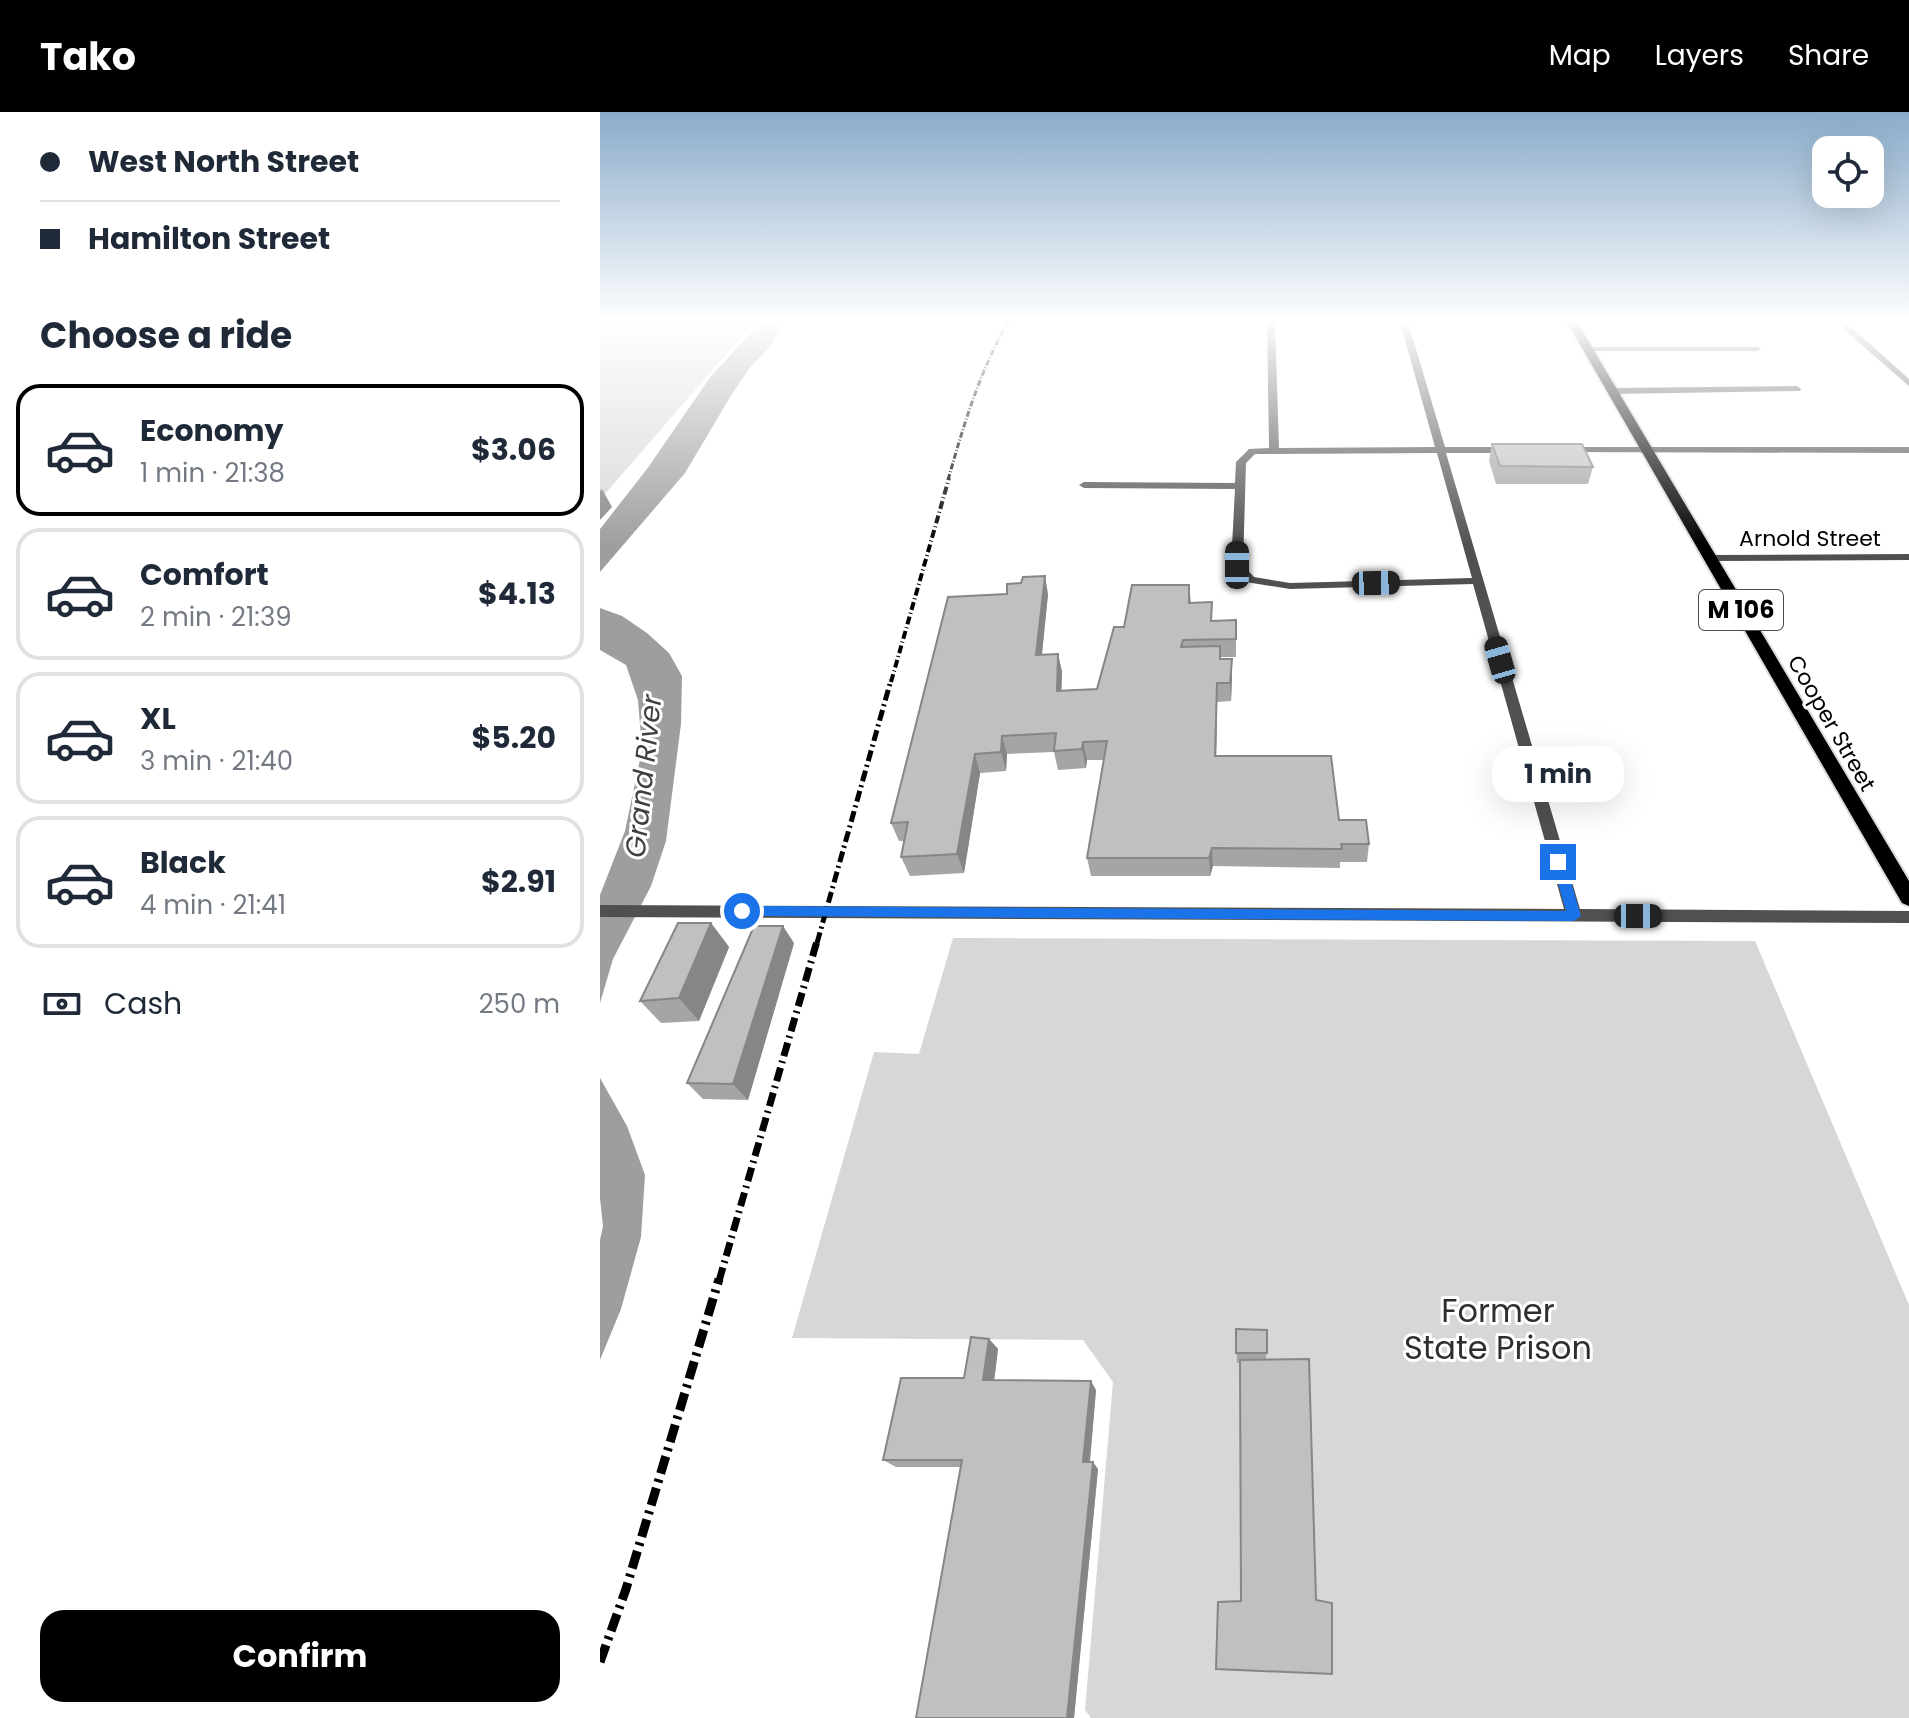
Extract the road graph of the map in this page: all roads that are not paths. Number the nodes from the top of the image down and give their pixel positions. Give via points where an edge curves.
1 (1273, 397) edge
2 (1425, 397) edge
3 (1615, 397) edge
4 (1274, 450) junction
5 (1520, 450) edge
6 (1551, 450) edge
7 (1646, 450) junction
8 (1909, 450) edge
9 (1441, 451) junction
10 (1084, 485) dead end
11 (1238, 486) junction
12 (1909, 557) edge
13 (1711, 558) junction
14 (1477, 581) junction
15 (1909, 898) edge
16 (600, 911) edge
17 (1574, 916) junction
18 (1909, 917) edge

1 - 4 street
2 - 9 street
3 - 7 main road, Cooper Street / M 106
4 - 9 street
4 - 11 street via 1252,451 1241,462
5 - 9 street
6 - 7 street
7 - 8 street
7 - 13 main road, Cooper Street / M 106
9 - 14 street
10 - 11 street
11 - 14 street via 1237,565 1250,580 1290,586
12 - 13 street, Arnold Street
13 - 15 main road, Cooper Street / M 106
14 - 17 street
16 - 17 street
17 - 18 street

